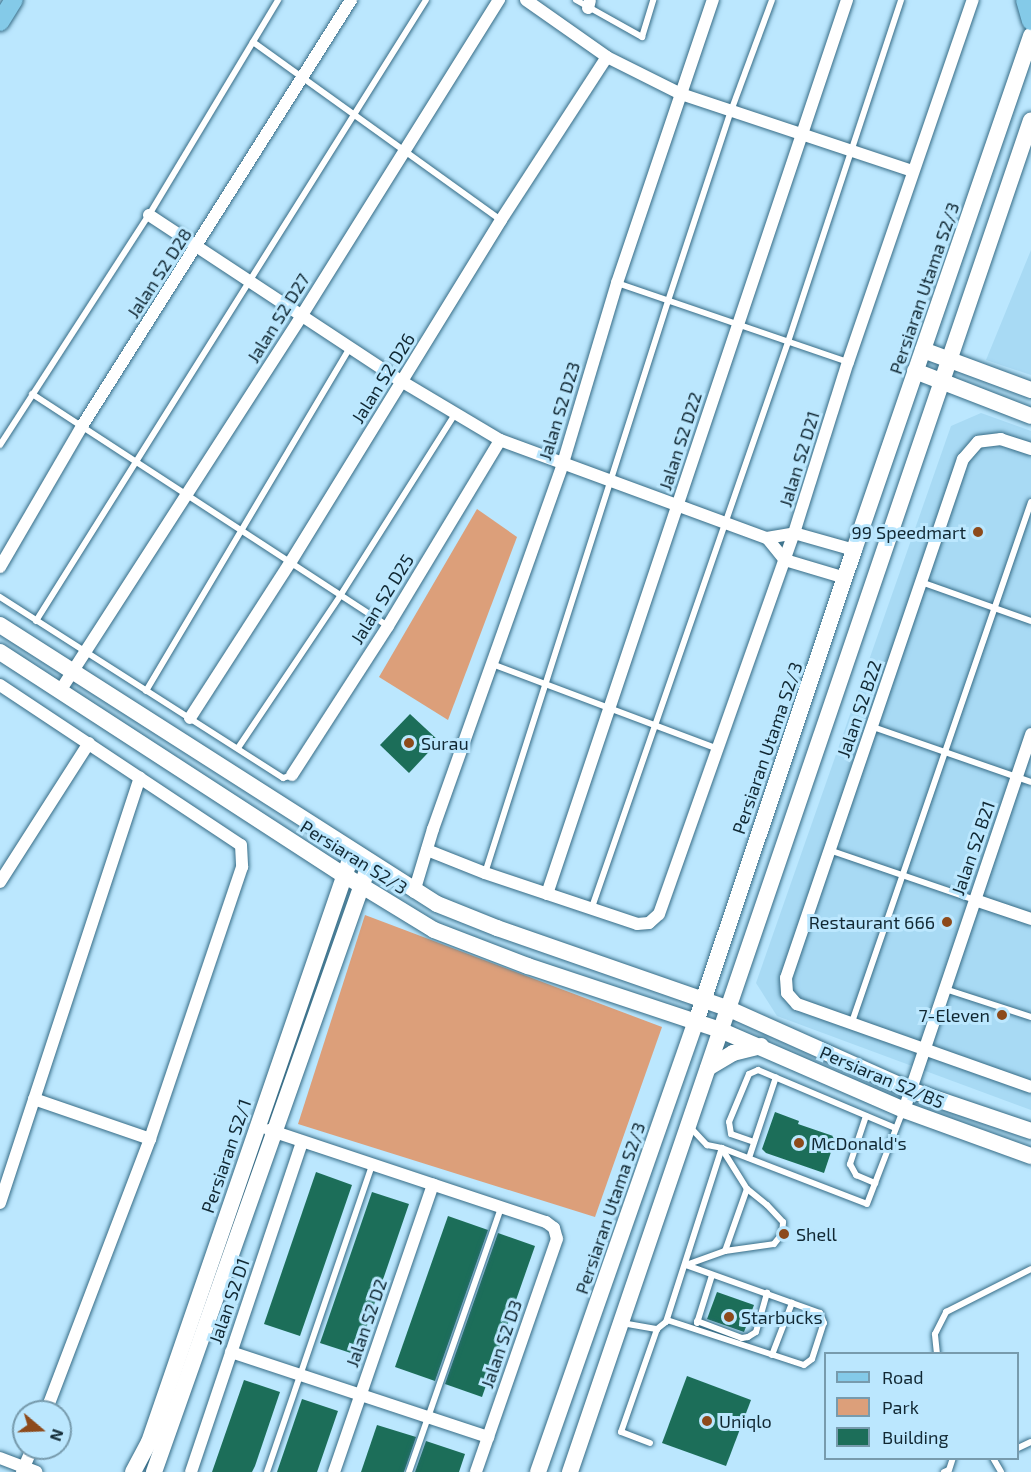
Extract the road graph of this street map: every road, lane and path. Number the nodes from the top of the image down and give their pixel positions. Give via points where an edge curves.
1 (14, 0) edge
2 (278, 0) edge
3 (351, 0) edge
4 (426, 0) edge
5 (499, 0) edge
6 (526, 0) edge
7 (576, 0) edge
8 (653, 0) edge
9 (713, 0) edge
10 (772, 0) edge
11 (847, 0) edge
12 (902, 0) edge
13 (973, 0) edge
14 (1025, 0) edge
15 (589, 4) edge
16 (1031, 21) edge
17 (0, 22) edge
18 (1031, 36) edge
19 (253, 42) junction
20 (607, 57) junction
21 (302, 77) junction
22 (681, 94) junction
23 (731, 111) junction
24 (354, 114) junction
25 (1031, 120) edge
26 (802, 135) junction
27 (404, 150) junction
28 (850, 151) junction
29 (912, 171) junction
30 (149, 214) junction
31 (501, 220) junction
32 (198, 246) junction
33 (250, 282) junction
34 (617, 284) junction
35 (668, 301) junction
36 (302, 315) junction
37 (738, 324) junction
38 (789, 342) junction
39 (350, 348) junction
40 (923, 350) junction
41 (949, 360) junction
42 (848, 362) junction
43 (915, 371) junction
44 (401, 381) junction
45 (942, 381) junction
46 (1031, 390) edge
47 (32, 394) junction
48 (455, 414) junction
49 (1031, 416) edge
50 (82, 426) junction
51 (500, 440) junction
52 (0, 445) edge
53 (1031, 449) edge
54 (136, 463) junction
55 (563, 463) junction
56 (611, 480) junction
57 (185, 496) junction
58 (1031, 502) edge
59 (678, 505) junction
60 (726, 522) junction
61 (241, 531) junction
62 (795, 533) junction
63 (767, 537) junction
64 (854, 549) junction
65 (785, 560) junction
66 (290, 563) junction
67 (0, 567) edge
68 (845, 578) junction
69 (920, 582) junction
70 (340, 596) junction
71 (0, 597) edge
72 (994, 608) junction
73 (36, 621) junction
74 (1031, 621) edge
75 (0, 625) edge
76 (388, 627) junction
77 (0, 652) edge
78 (85, 653) junction
79 (492, 664) junction
80 (72, 672) junction
81 (546, 684) junction
82 (0, 685) edge
83 (60, 691) junction
84 (146, 691) junction
85 (610, 708) junction
86 (190, 718) junction
87 (655, 725) junction
88 (873, 727) junction
89 (1031, 734) edge
90 (89, 743) junction
91 (238, 748) junction
92 (716, 748) junction
93 (945, 752) junction
94 (292, 775) joint
95 (140, 777) junction
96 (1017, 777) junction
97 (1031, 782) edge
98 (427, 850) junction
99 (829, 850) junction
100 (353, 851) junction
101 (370, 862) junction
102 (485, 873) junction
103 (344, 875) junction
104 (903, 876) junction
105 (0, 882) edge
106 (361, 885) junction
107 (414, 892) junction
108 (547, 894) junction
109 (975, 900) junction
110 (591, 910) junction
111 (1031, 920) edge
112 (736, 980) junction
113 (945, 989) junction
114 (703, 999) junction
115 (727, 1008) junction
116 (1031, 1017) edge
117 (758, 1021) junction
118 (696, 1022) junction
119 (852, 1022) junction
120 (720, 1030) junction
121 (761, 1046) junction
122 (924, 1050) junction
123 (708, 1068) junction
124 (776, 1077) junction
125 (1031, 1087) edge
126 (910, 1090) junction
127 (34, 1100) junction
128 (904, 1110) junction
129 (866, 1116) junction
130 (688, 1125) junction
131 (258, 1126) junction
132 (895, 1128) junction
133 (1031, 1131) edge
134 (276, 1133) junction
135 (150, 1139) junction
136 (302, 1142) junction
137 (754, 1142) junction
138 (722, 1148) junction
139 (1031, 1156) edge
140 (749, 1158) junction
141 (372, 1165) junction
142 (875, 1183) junction
143 (433, 1185) junction
144 (747, 1189) junction
145 (0, 1203) edge
146 (501, 1208) junction
147 (725, 1251) junction
148 (686, 1265) junction
149 (1031, 1269) edge
150 (712, 1275) junction
151 (767, 1293) junction
152 (792, 1303) junction
153 (667, 1321) junction
154 (697, 1321) junction
155 (622, 1322) junction
156 (657, 1329) junction
157 (694, 1329) junction
158 (231, 1352) junction
159 (937, 1352) edge
160 (772, 1355) junction
161 (300, 1376) junction
162 (360, 1395) junction
163 (51, 1400) edge
164 (428, 1417) junction
165 (488, 1437) junction
166 (650, 1443) dead end
167 (0, 1458) edge
168 (952, 1460) edge
169 (27, 1470) edge
170 (133, 1472) edge
171 (154, 1472) edge
172 (191, 1472) edge
173 (267, 1472) edge
174 (334, 1472) edge
175 (409, 1472) edge
176 (476, 1472) edge
177 (538, 1472) edge
178 (570, 1472) edge
179 (944, 1472) edge

1 - 17 main road
2 - 19 lane
3 - 21 street, Jalan S2 D28
4 - 24 lane
5 - 27 street, Jalan S2 D27
6 - 20 street
7 - 15 lane
8 - 15 lane via 642,37
9 - 22 street, Jalan S2 D23
10 - 23 lane
11 - 26 street, Jalan S2 D22
12 - 28 lane
13 - 29 street, Jalan S2 D21
14 - 16 main road
18 - 40 main road, Persiaran Utama S2/3
19 - 21 lane
19 - 30 lane
20 - 22 street
20 - 31 street, Jalan S2 D26
21 - 24 lane
21 - 32 street, Jalan S2 D28
22 - 23 street
22 - 34 street, Jalan S2 D23
23 - 26 street
23 - 35 lane
24 - 27 lane
24 - 33 lane
25 - 41 main road
26 - 28 street
26 - 37 street, Jalan S2 D22
27 - 31 lane
27 - 36 street, Jalan S2 D27
28 - 29 street
28 - 38 lane
29 - 42 street, Jalan S2 D21
30 - 32 street
30 - 47 lane
31 - 44 street, Jalan S2 D26
32 - 33 street
32 - 50 street, Jalan S2 D28
33 - 36 street
33 - 54 lane
34 - 35 lane
34 - 55 street, Jalan S2 D23
35 - 37 lane
35 - 56 lane
36 - 39 street
36 - 57 street, Jalan S2 D27
37 - 38 lane
37 - 59 street, Jalan S2 D22
38 - 42 lane
38 - 60 lane
39 - 44 street
39 - 61 lane
40 - 41 main road
40 - 43 main road, Persiaran Utama S2/3
41 - 45 main road
41 - 46 main road
42 - 62 street, Jalan S2 D21
43 - 45 main road
43 - 64 main road, Persiaran Utama S2/3
44 - 48 street
44 - 66 street, Jalan S2 D26
45 - 49 main road
45 - 112 main road
47 - 50 lane
47 - 52 lane
48 - 51 street
48 - 70 lane
50 - 54 lane
50 - 67 street, Jalan S2 D28
51 - 55 street
51 - 76 street, Jalan S2 D25
53 - 69 street, Jalan S2 B22 via 1001,439 978,442 963,459
54 - 57 lane
54 - 73 lane
55 - 56 street
55 - 79 street, Jalan S2 D23
56 - 59 street
56 - 81 lane
57 - 61 lane
57 - 78 street, Jalan S2 D27
58 - 72 lane
59 - 60 street
59 - 85 street, Jalan S2 D22
60 - 63 street
60 - 87 lane
61 - 66 lane
61 - 84 lane
62 - 63 street
62 - 64 street
62 - 65 street, Jalan S2 D21
63 - 65 street
64 - 68 main road, Persiaran Utama S2/3
65 - 68 street
65 - 92 street, Jalan S2 D21
66 - 70 lane
66 - 86 street, Jalan S2 D26
68 - 114 main road, Persiaran Utama S2/3
69 - 72 lane
69 - 88 street, Jalan S2 B22
70 - 76 lane
70 - 91 lane
71 - 73 lane
72 - 74 lane
72 - 93 lane
73 - 78 lane
75 - 80 main road, Persiaran S2/B5
76 - 94 street, Jalan S2 D25
77 - 83 main road, Persiaran S2/3
78 - 80 street, Jalan S2 D27
78 - 84 lane
79 - 81 lane
79 - 98 street, Jalan S2 D23
80 - 83 street, Jalan S2 D27
80 - 100 main road, Persiaran S2/B5
81 - 85 lane
81 - 102 lane
82 - 90 street
83 - 103 main road, Persiaran S2/3
84 - 86 lane
85 - 87 lane
85 - 108 street, Jalan S2 D22
86 - 91 lane
87 - 92 lane
87 - 110 lane
88 - 93 lane
88 - 99 street, Jalan S2 B22
89 - 96 street, Jalan S2 B21
90 - 95 street
90 - 105 street
91 - 94 lane via 283,778
92 - 110 street, Jalan S2 D21 via 659,914 649,923 637,924
93 - 96 lane
93 - 104 lane
95 - 127 street
95 - 135 street via 241,845 242,867
96 - 97 lane
96 - 109 street, Jalan S2 B21
98 - 102 street
98 - 107 street, Jalan S2 D23
99 - 104 lane
99 - 119 street, Jalan S2 B22 via 786,978 787,993 797,1004
100 - 101 main road, Persiaran S2/B5
100 - 103 main road, Persiaran S2/1
101 - 106 main road
101 - 107 main road, Persiaran S2/B5
102 - 108 street
103 - 106 main road, Persiaran S2/3
103 - 131 main road, Persiaran S2/1
104 - 109 lane
104 - 119 lane
106 - 118 main road, Persiaran S2/3 via 458,941
106 - 134 main road
107 - 114 main road, Persiaran S2/B5 via 497,928
108 - 110 street
109 - 111 street
109 - 113 street, Jalan S2 B21
112 - 115 main road
112 - 117 main road via 741,1000
113 - 116 lane
113 - 122 street, Jalan S2 B21
114 - 115 main road, Persiaran S2/B5
114 - 118 main road, Persiaran Utama S2/3
115 - 117 main road, Persiaran S2/B5
115 - 120 main road
117 - 126 main road, Persiaran S2/B5
118 - 120 main road, Persiaran S2/3
118 - 177 main road, Persiaran Utama S2/3
119 - 122 street
120 - 121 main road, Persiaran S2/B5
120 - 123 main road
121 - 123 main road via 733,1053
121 - 128 main road, Persiaran S2/B5
122 - 125 street
122 - 126 street, Jalan S2 B21
123 - 130 main road
124 - 129 lane
124 - 137 lane
124 - 137 lane via 758,1070 749,1074 729,1122 731,1134
126 - 128 street, Jalan S2 B21
126 - 133 main road, Persiaran S2/B5
127 - 135 street
127 - 145 street
128 - 132 lane
128 - 139 main road, Persiaran S2/B5
129 - 132 lane
129 - 142 lane via 850,1164 856,1175
130 - 138 lane via 707,1145
130 - 155 main road
131 - 134 street
131 - 170 main road, Persiaran S2/1 via 148,1442
132 - 142 lane
134 - 136 street
134 - 171 main road
135 - 163 street
136 - 141 street
136 - 158 street, Jalan S2 D1
137 - 140 lane
138 - 140 lane
138 - 144 lane
138 - 148 lane
140 - 142 lane via 867,1204
141 - 143 street
141 - 161 lane
143 - 146 street
143 - 162 street, Jalan S2 D2
144 - 147 lane
144 - 147 lane via 783,1222 782,1234 774,1244
146 - 164 lane
146 - 165 street, Jalan S2 D3 via 546,1222 554,1228 557,1239
147 - 148 lane
148 - 150 lane
148 - 153 lane
149 - 159 lane via 946,1312 935,1334
150 - 151 lane
150 - 154 lane
151 - 152 lane
151 - 154 lane via 756,1332 748,1337
152 - 160 lane
152 - 160 lane via 824,1315 812,1359 804,1365
153 - 156 lane
153 - 157 lane
154 - 157 lane
155 - 156 lane
155 - 178 main road
156 - 166 lane via 621,1432
157 - 160 lane
158 - 161 street
158 - 172 street, Jalan S2 D1
161 - 162 street
161 - 173 lane
162 - 164 street
162 - 174 street, Jalan S2 D2
164 - 165 street
164 - 175 lane
165 - 176 street, Jalan S2 D3
167 - 169 street
168 - 179 lane

